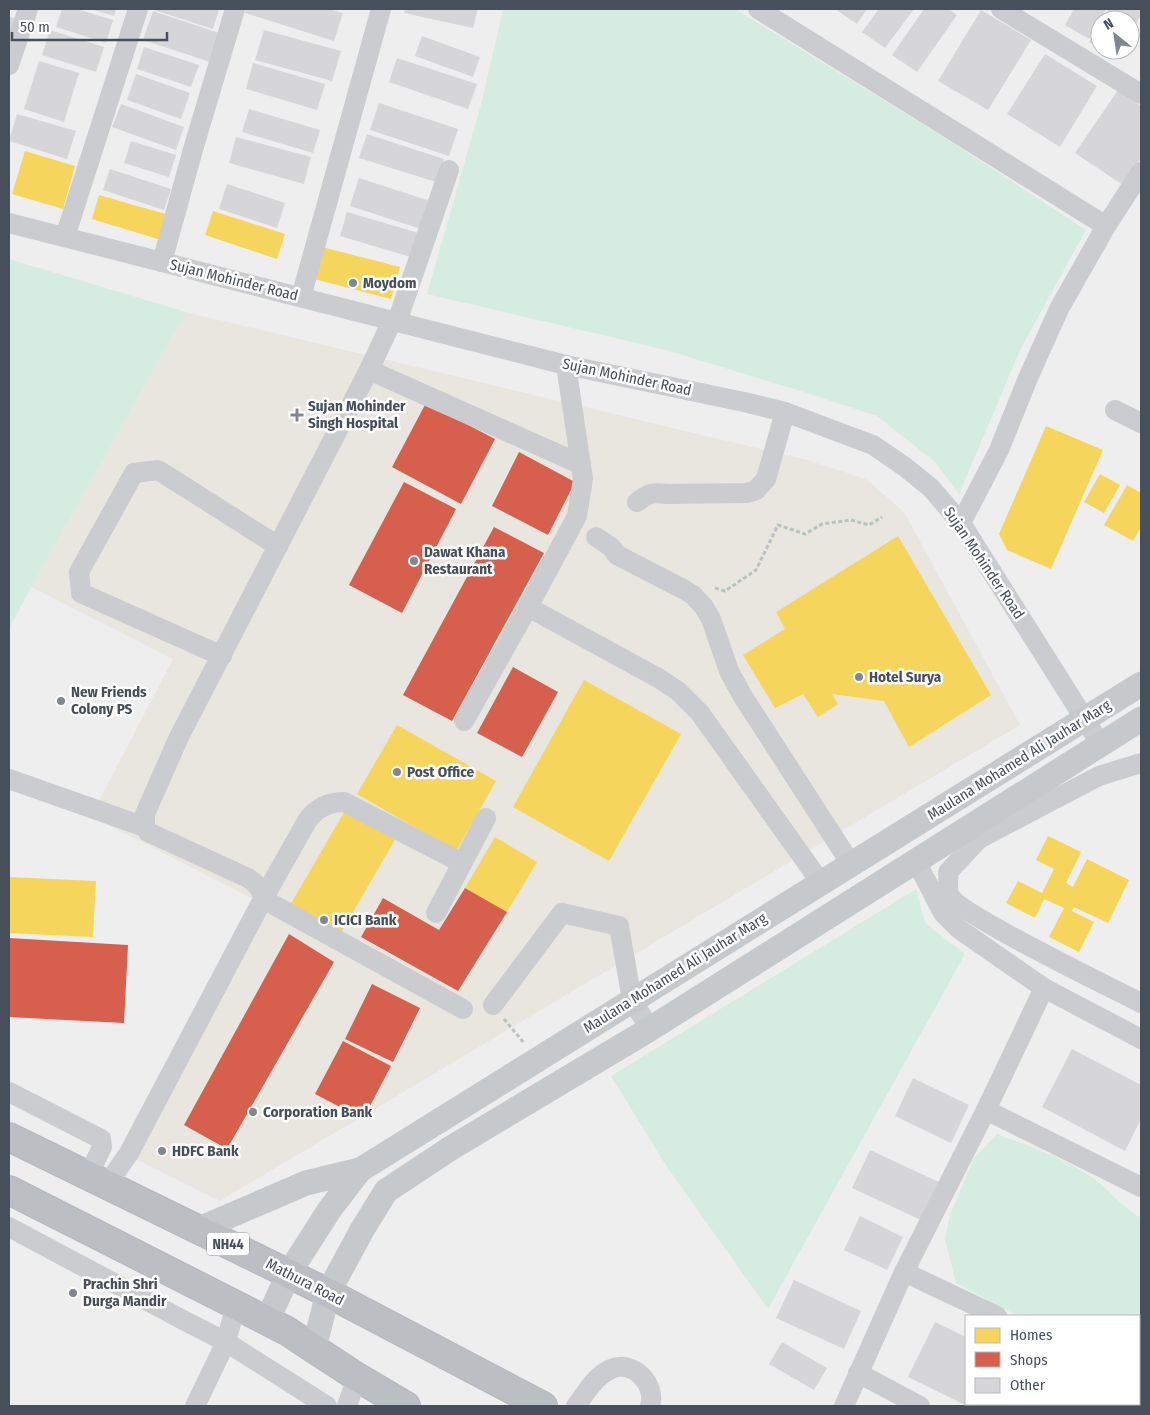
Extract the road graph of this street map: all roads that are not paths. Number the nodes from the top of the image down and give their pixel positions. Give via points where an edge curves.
1 (28, 9) edge
2 (138, 9) edge
3 (235, 9) edge
4 (381, 9) edge
5 (758, 9) edge
6 (1001, 9) edge
7 (9, 65) edge
8 (1141, 94) edge
9 (449, 170) dead end
10 (1141, 172) edge
11 (9, 223) edge
12 (1106, 226) junction
13 (65, 237) junction
14 (162, 262) junction
15 (301, 298) junction
16 (395, 322) junction
17 (566, 365) junction
18 (369, 370) junction
19 (1115, 410) dead end
20 (785, 412) junction
21 (1141, 423) edge
22 (580, 464) junction
23 (637, 502) dead end
24 (961, 524) junction
25 (596, 537) dead end
26 (278, 546) junction
27 (528, 607) junction
28 (222, 656) junction
29 (1141, 684) edge
30 (1086, 719) junction
31 (1141, 719) edge
32 (464, 721) dead end
33 (1101, 745) junction
34 (1141, 763) edge
35 (9, 779) edge
36 (486, 818) dead end
37 (145, 827) junction
38 (916, 862) junction
39 (462, 863) junction
40 (851, 864) junction
41 (821, 883) junction
42 (263, 899) junction
43 (436, 914) dead end
44 (1044, 988) junction
45 (632, 1000) junction
46 (1141, 1003) edge
47 (492, 1005) dead end
48 (463, 1009) dead end
49 (650, 1029) junction
50 (1141, 1039) edge
51 (9, 1092) edge
52 (986, 1110) junction
53 (9, 1138) edge
54 (360, 1170) junction
55 (97, 1181) junction
56 (1141, 1186) edge
57 (9, 1190) edge
58 (9, 1227) edge
59 (199, 1229) junction
60 (904, 1272) junction
61 (289, 1273) junction
62 (328, 1292) junction
63 (236, 1305) junction
64 (995, 1315) edge
65 (268, 1321) junction
66 (226, 1342) junction
67 (314, 1348) junction
68 (858, 1373) junction
69 (357, 1377) junction
70 (195, 1406) edge
71 (327, 1406) edge
72 (347, 1406) edge
73 (406, 1406) edge
74 (543, 1406) edge
75 (576, 1406) edge
76 (650, 1406) edge
77 (844, 1406) edge
78 (920, 1406) edge

1 - 7 street
2 - 13 street
3 - 14 street
4 - 15 street
5 - 12 street
6 - 8 street
9 - 16 street
10 - 12 street
11 - 13 street, Sujan Mohinder Road
12 - 24 street via 1058,309 999,450
13 - 14 street, Sujan Mohinder Road
14 - 15 street, Sujan Mohinder Road
15 - 16 street, Sujan Mohinder Road
16 - 17 street, Sujan Mohinder Road
16 - 18 street
17 - 20 street, Sujan Mohinder Road
17 - 22 street
18 - 22 street
18 - 26 street
19 - 21 street
20 - 23 street via 766,479 756,490 747,493 656,492
20 - 24 street, Sujan Mohinder Road via 872,445 931,488
22 - 27 street via 583,479 577,516
24 - 30 street, Sujan Mohinder Road
25 - 40 street via 617,555 693,595 704,607 742,696
26 - 28 street
26 - 28 street via 158,470 134,473 79,572 81,592
27 - 32 street
27 - 41 street via 678,691 700,712
28 - 37 street via 179,737 145,814
29 - 30 main road, Maulana Mohamed Ali Jauhar Marg
30 - 33 street, Sujan Mohinder Road
30 - 40 main road, Maulana Mohamed Ali Jauhar Marg
31 - 33 main road, Maulana Mohamed Ali Jauhar Marg
33 - 38 main road, Maulana Mohamed Ali Jauhar Marg
34 - 46 street via 1100,776 980,839 948,872 950,895 955,902 995,928
35 - 37 street
36 - 39 street
37 - 42 street via 148,832 248,878 261,890
38 - 44 street via 943,913 959,929
38 - 49 main road, Maulana Mohamed Ali Jauhar Marg
39 - 42 street via 344,802 333,802 314,812 306,821
39 - 43 street
40 - 41 main road, Maulana Mohamed Ali Jauhar Marg
41 - 45 main road, Maulana Mohamed Ali Jauhar Marg
42 - 48 street
42 - 55 street via 129,1153
44 - 50 street
44 - 52 street
45 - 47 street via 619,926 562,913
45 - 49 street
45 - 54 main road, Maulana Mohamed Ali Jauhar Marg
49 - 62 main road, Maulana Mohamed Ali Jauhar Marg via 451,1148 386,1191
51 - 55 street via 101,1139
52 - 56 street
52 - 60 street
53 - 55 highway, Mathura Road / NH44
54 - 59 main road via 306,1183
54 - 61 main road, Maulana Mohamed Ali Jauhar Marg via 330,1209
55 - 59 highway, Mathura Road / NH44
57 - 63 highway
58 - 66 street
59 - 61 highway, Mathura Road / NH44
60 - 64 street
60 - 68 street
61 - 62 highway, Mathura Road / NH44
61 - 65 main road, Maulana Mohamed Ali Jauhar Marg
62 - 67 main road, Maulana Mohamed Ali Jauhar Marg
62 - 74 highway, Mathura Road / NH44
63 - 65 highway
63 - 66 street
65 - 67 highway
66 - 70 street
66 - 71 street
67 - 69 highway
68 - 77 street
68 - 78 street
69 - 72 street
69 - 73 highway
75 - 76 street via 595,1381 613,1368 638,1373 644,1378 652,1392

